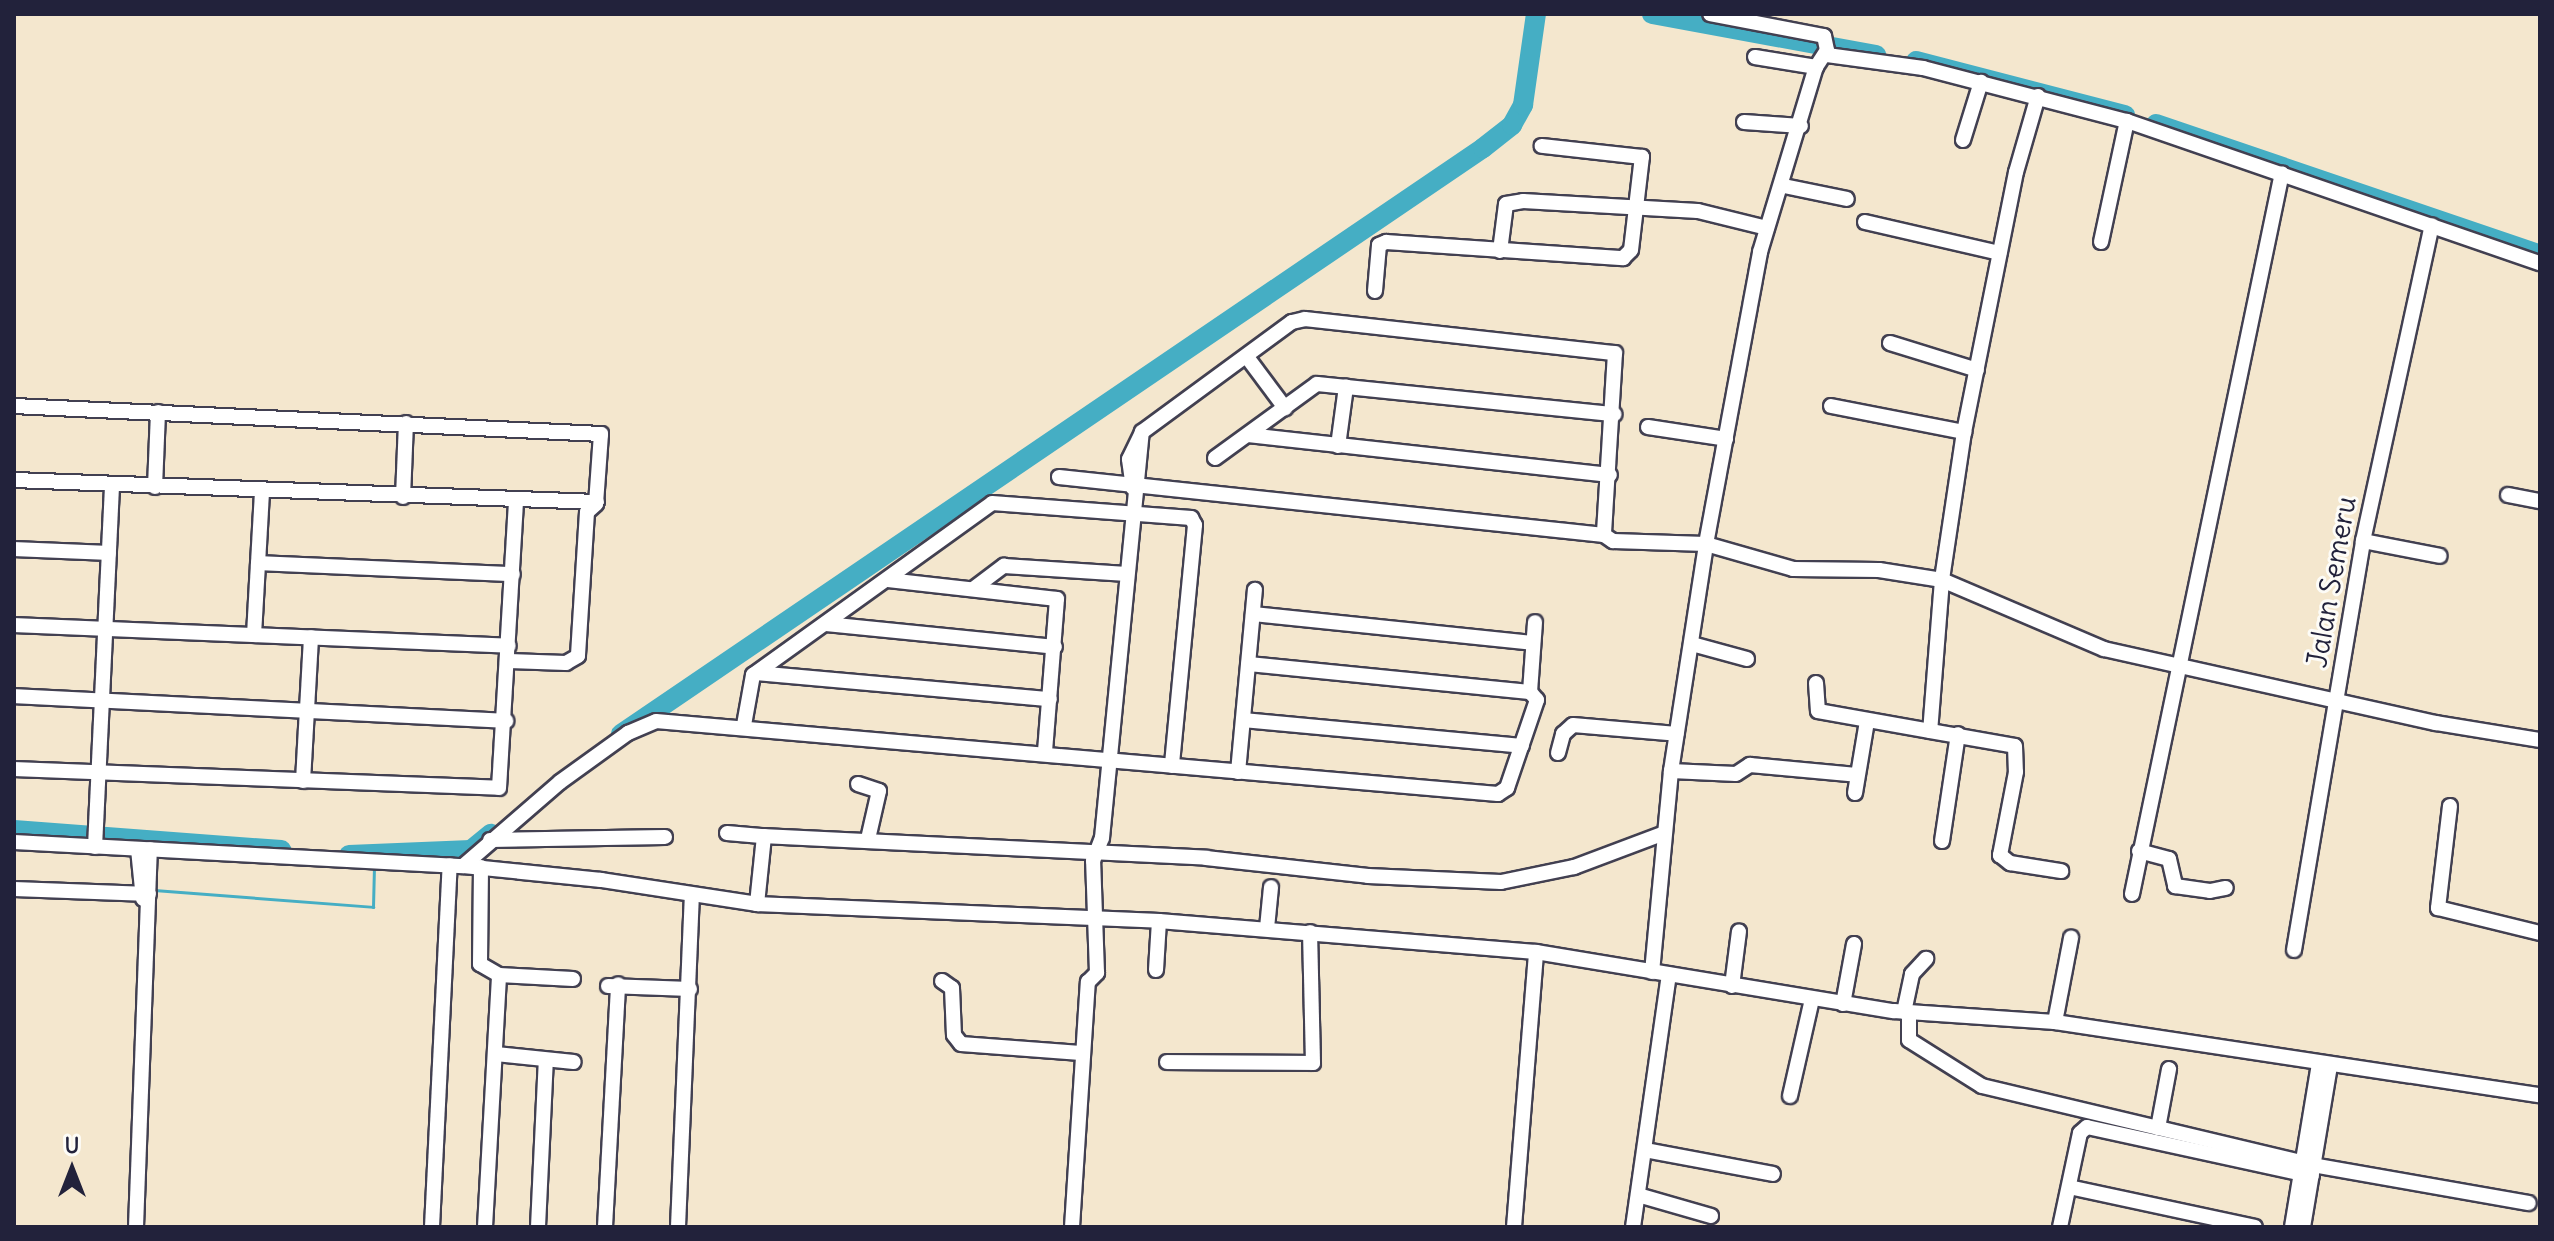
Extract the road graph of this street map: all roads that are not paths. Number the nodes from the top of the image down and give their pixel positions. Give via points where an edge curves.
1 (1710, 14) edge
2 (1827, 48) junction
3 (1755, 57) dead end
4 (1816, 67) junction
5 (1981, 82) junction
6 (2038, 96) junction
7 (2127, 121) junction
8 (1744, 122) dead end
9 (1801, 126) junction
10 (1963, 140) dead end
11 (1542, 146) dead end
12 (2282, 173) junction
13 (1784, 186) junction
14 (1847, 199) dead end
15 (1634, 209) junction
16 (1865, 222) dead end
17 (2432, 225) junction
18 (1767, 228) junction
19 (2101, 242) dead end
20 (1500, 251) junction
21 (1999, 253) junction
22 (2540, 263) edge
23 (1375, 291) dead end
24 (1890, 343) dead end
25 (1247, 357) junction
26 (1977, 370) junction
27 (1346, 387) junction
28 (14, 406) edge
29 (1831, 406) dead end
30 (1285, 408) junction
31 (158, 412) junction
32 (1614, 414) junction
33 (406, 423) junction
34 (1648, 427) dead end
35 (1964, 432) junction
36 (1248, 435) junction
37 (1726, 439) junction
38 (1338, 446) junction
39 (1215, 458) dead end
40 (1610, 475) junction
41 (1059, 477) dead end
42 (14, 480) edge
43 (112, 485) junction
44 (155, 487) junction
45 (262, 491) junction
46 (1133, 495) junction
47 (2508, 495) dead end
48 (403, 497) junction
49 (2540, 501) edge
50 (516, 502) junction
51 (597, 502) junction
52 (1604, 535) junction
53 (2363, 541) junction
54 (14, 549) edge
55 (1705, 551) junction
56 (109, 553) junction
57 (2440, 556) dead end
58 (258, 563) junction
59 (513, 574) junction
60 (1127, 574) junction
61 (888, 580) junction
62 (1941, 586) junction
63 (973, 589) junction
64 (1255, 590) dead end
65 (1253, 614) junction
66 (1535, 622) dead end
67 (826, 624) junction
68 (14, 625) edge
69 (107, 628) junction
70 (254, 635) junction
71 (311, 637) junction
72 (1533, 643) junction
73 (1692, 644) junction
74 (1055, 647) junction
75 (509, 654) junction
76 (1747, 659) dead end
77 (1248, 664) junction
78 (2175, 671) junction
79 (756, 673) junction
80 (1816, 683) dead end
81 (1530, 692) junction
82 (14, 696) edge
83 (102, 699) junction
84 (1050, 699) junction
85 (2334, 707) junction
86 (306, 710) junction
87 (1243, 720) junction
88 (506, 721) junction
89 (1867, 721) junction
90 (744, 725) junction
91 (1930, 731) junction
92 (1677, 734) junction
93 (1958, 734) junction
94 (2540, 740) edge
95 (1522, 746) junction
96 (1045, 751) junction
97 (1558, 753) dead end
98 (1110, 758) junction
99 (1172, 766) junction
100 (14, 769) edge
101 (1671, 771) junction
102 (1238, 772) junction
103 (99, 774) junction
104 (1857, 775) junction
105 (303, 781) junction
106 (858, 784) dead end
107 (1855, 793) dead end
108 (2450, 806) dead end
109 (727, 833) dead end
110 (96, 836) junction
111 (764, 836) junction
112 (665, 837) dead end
113 (868, 839) junction
114 (1662, 839) junction
115 (490, 840) junction
116 (1942, 841) dead end
117 (14, 842) edge
118 (144, 849) junction
119 (2139, 851) junction
120 (1096, 854) junction
121 (453, 869) junction
122 (2061, 871) dead end
123 (481, 873) junction
124 (1271, 887) dead end
125 (2226, 888) dead end
126 (14, 889) edge
127 (144, 891) junction
128 (2132, 894) dead end
129 (691, 900) junction
130 (757, 904) junction
131 (1092, 919) junction
132 (1267, 928) junction
133 (1158, 929) junction
134 (1739, 931) dead end
135 (1310, 932) junction
136 (2540, 933) edge
137 (2071, 938) dead end
138 (1854, 944) dead end
139 (2294, 950) dead end
140 (1536, 952) junction
141 (1926, 959) dead end
142 (1156, 970) dead end
143 (1652, 972) junction
144 (499, 975) junction
145 (1669, 975) junction
146 (573, 979) dead end
147 (942, 981) dead end
148 (1732, 986) junction
149 (690, 989) junction
150 (1812, 999) junction
151 (1843, 1004) junction
152 (1907, 1012) junction
153 (2055, 1022) junction
154 (1081, 1053) junction
155 (496, 1054) junction
156 (546, 1060) junction
157 (574, 1062) dead end
158 (1167, 1062) dead end
159 (2324, 1065) junction
160 (2169, 1069) dead end
161 (2540, 1095) edge
162 (1790, 1096) dead end
163 (2158, 1128) junction
164 (1645, 1150) junction
165 (2307, 1170) junction
166 (1773, 1174) dead end
167 (2069, 1187) junction
168 (1638, 1195) junction
169 (2529, 1203) dead end
170 (1711, 1216) dead end
171 (136, 1227) edge
172 (432, 1227) edge
173 (485, 1227) edge
174 (538, 1227) edge
175 (605, 1227) edge
176 (678, 1227) edge
177 (1072, 1227) edge
178 (1514, 1227) edge
179 (1633, 1227) edge
180 (2060, 1227) edge
181 (2255, 1227) edge
182 (2292, 1227) edge
183 (2303, 1227) edge

1 - 2 street
2 - 4 street
2 - 5 street
3 - 4 street
4 - 9 street
5 - 6 street
5 - 10 street
6 - 7 street
6 - 21 street
7 - 12 street
7 - 19 street
8 - 9 street
9 - 13 street
11 - 15 street via 1642,157
12 - 17 street
12 - 78 street
13 - 14 street
13 - 18 street
15 - 18 street via 1698,211
15 - 20 street via 1506,204
15 - 20 street via 1631,250 1623,258
16 - 21 street
17 - 22 street
17 - 53 street, Jalan Semeru
18 - 37 street
20 - 23 street via 1386,242 1379,245
21 - 26 street
24 - 26 street
25 - 30 street
25 - 32 street via 1292,322 1305,319 1610,351 1617,359
25 - 46 street via 1142,432
26 - 35 street
27 - 30 street via 1315,385
27 - 32 street
27 - 38 street
28 - 31 street
29 - 35 street
30 - 36 street
31 - 33 street
31 - 44 street
32 - 40 street
33 - 48 street
33 - 51 street via 594,431 603,439
34 - 37 street
35 - 62 street
36 - 38 street
36 - 39 street
37 - 55 street
38 - 40 street
40 - 52 street
41 - 46 street
42 - 43 street
43 - 44 street
43 - 56 street
44 - 45 street
45 - 48 street
45 - 58 street
46 - 52 street
46 - 60 street
46 - 61 street via 992,503
46 - 99 street via 1191,518 1195,525
47 - 49 street
48 - 50 street
50 - 51 street
50 - 59 street
51 - 75 street via 587,512 578,656 566,663
52 - 55 street via 1613,541
53 - 57 street
53 - 85 street, Jalan Semeru
54 - 56 street
55 - 62 street via 1793,569 1879,570
55 - 73 street
56 - 69 street
58 - 59 street
58 - 70 street
59 - 75 street
60 - 63 street via 1004,566
60 - 98 street
61 - 63 street
61 - 67 street
62 - 78 street via 2075,639
62 - 91 street
63 - 74 street via 1057,599
64 - 65 street
65 - 72 street
65 - 77 street
66 - 72 street
67 - 74 street
67 - 79 street
68 - 69 street
69 - 70 street
69 - 83 street
70 - 71 street
71 - 75 street
71 - 86 street
72 - 81 street
73 - 76 street
73 - 92 street
74 - 84 street
75 - 88 street
77 - 81 street
77 - 87 street
78 - 85 street
78 - 119 street
79 - 84 street
79 - 90 street
80 - 89 street via 1818,711
81 - 95 street via 1537,700
82 - 83 street
83 - 86 street
83 - 103 street
84 - 96 street
85 - 94 street
85 - 139 street, Jalan Semeru
86 - 88 street
86 - 105 street
87 - 95 street
87 - 102 street
88 - 105 street via 503,781 490,791
89 - 91 street
89 - 104 street
90 - 96 street
90 - 115 street via 642,724
91 - 93 street
92 - 97 street via 1568,727
92 - 101 street
93 - 116 street
93 - 122 street via 2005,741 2018,753 1999,848 2003,860
95 - 102 street via 1507,788 1498,794
96 - 98 street
98 - 99 street
98 - 120 street
99 - 102 street
100 - 103 street
101 - 104 street via 1736,774 1750,765
101 - 114 street
103 - 105 street
103 - 110 street
104 - 107 street
106 - 113 street via 879,791
108 - 136 street via 2438,908
109 - 111 street
110 - 117 street
110 - 118 street
111 - 113 street
111 - 130 street
112 - 115 street
113 - 120 street
114 - 120 street via 1574,867 1501,882
114 - 143 street
115 - 121 street
118 - 121 street
118 - 127 street
119 - 125 street via 2172,862 2175,886
119 - 128 street
120 - 131 street
121 - 123 street
121 - 172 street
123 - 129 street
123 - 144 street via 478,960
124 - 132 street
126 - 127 street
127 - 171 street
129 - 130 street
129 - 149 street
130 - 131 street
131 - 133 street
131 - 154 street via 1098,929 1097,973 1088,982
132 - 133 street
132 - 135 street
133 - 142 street
134 - 148 street
135 - 140 street
135 - 158 street via 1313,1063
137 - 153 street
138 - 151 street
140 - 143 street
140 - 178 street
141 - 152 street via 1912,974
143 - 145 street
144 - 146 street
144 - 155 street
145 - 148 street
145 - 164 street
147 - 154 street via 952,988 954,1035 961,1044
148 - 150 street
149 - 175 street via 613,985
149 - 176 street
150 - 151 street
150 - 162 street
151 - 152 street
152 - 153 street
152 - 163 street via 1909,1040 1982,1086
153 - 159 street
154 - 177 street
155 - 156 street
155 - 173 street
156 - 157 street
156 - 174 street
159 - 161 street
159 - 165 street
160 - 163 street
163 - 165 street
164 - 166 street
164 - 168 street
165 - 167 street via 2095,1126 2080,1133
165 - 169 street
165 - 182 street
165 - 183 street
167 - 180 street
167 - 181 street
168 - 170 street
168 - 179 street

